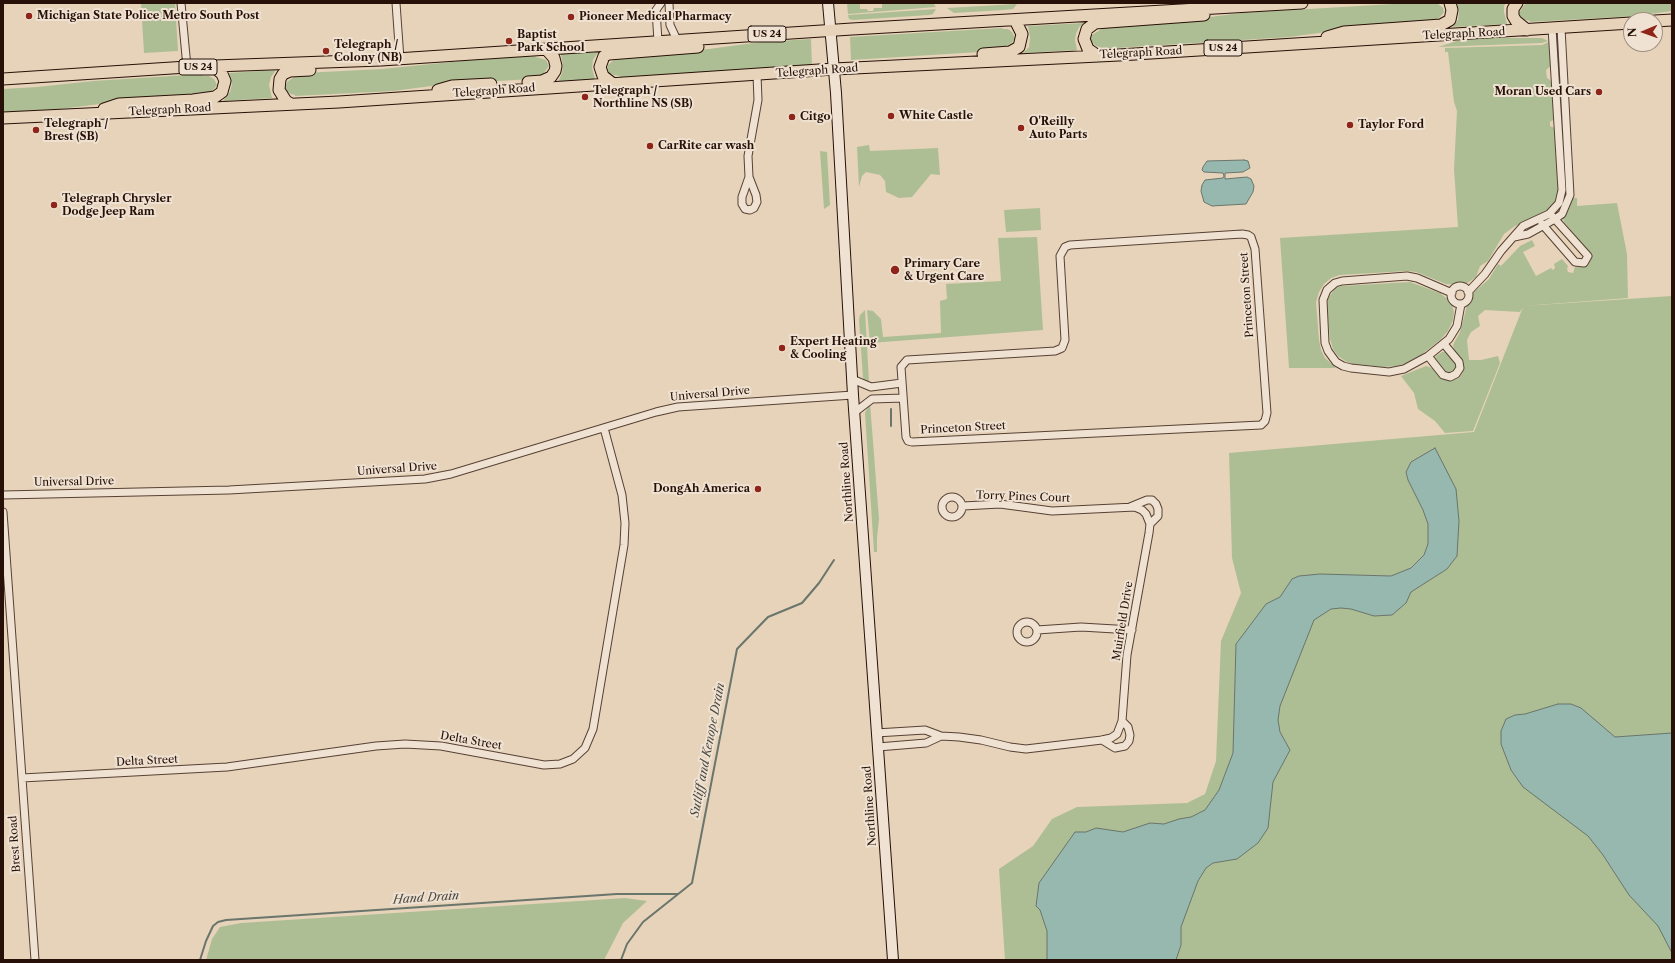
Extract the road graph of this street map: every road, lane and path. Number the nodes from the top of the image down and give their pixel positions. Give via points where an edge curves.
1 (181, 3) edge
2 (396, 3) edge
3 (661, 3) edge
4 (669, 3) edge
5 (828, 3) edge
6 (1302, 3) edge
7 (1450, 3) edge
8 (1517, 3) edge
9 (1264, 4) edge
10 (1278, 4) edge
11 (1224, 7) junction
12 (1015, 20) junction
13 (1623, 24) edge
14 (1557, 28) junction
15 (830, 30) junction
16 (1526, 30) junction
17 (743, 36) junction
18 (677, 40) junction
19 (658, 41) junction
20 (1308, 43) junction
21 (546, 48) junction
22 (1098, 56) junction
23 (412, 58) junction
24 (400, 59) junction
25 (213, 66) junction
26 (187, 67) junction
27 (860, 68) junction
28 (834, 70) junction
29 (68, 75) junction
30 (757, 75) junction
31 (3, 79) edge
32 (612, 84) junction
33 (3, 86) edge
34 (414, 96) junction
35 (290, 104) junction
36 (86, 114) junction
37 (3, 118) edge
38 (1558, 122) junction
39 (1566, 122) junction
40 (749, 177) dead end
41 (1549, 214) junction
42 (1538, 220) junction
43 (1555, 220) junction
44 (1544, 227) junction
45 (1514, 237) junction
46 (1468, 292) junction
47 (1452, 293) junction
48 (1461, 304) junction
49 (1444, 344) junction
50 (1428, 356) junction
51 (852, 379) junction
52 (902, 383) junction
53 (853, 395) junction
54 (903, 398) junction
55 (855, 412) junction
56 (604, 428) junction
57 (3, 495) edge
58 (962, 506) dead end
59 (1130, 507) junction
60 (3, 512) edge
61 (1150, 524) junction
62 (1038, 630) dead end
63 (1132, 630) junction
64 (1122, 721) junction
65 (876, 733) junction
66 (941, 736) junction
67 (1102, 740) junction
68 (878, 747) junction
69 (22, 778) junction
70 (35, 960) edge
71 (893, 960) edge

1 - 26 street
2 - 24 street
3 - 19 street via 656,10
4 - 18 street via 670,25
5 - 15 main road, Northline Road
6 - 10 main road, US 24
7 - 20 main road via 1450,20 1441,25 1344,32
8 - 16 main road via 1513,10 1514,16
9 - 10 main road, US 24
9 - 11 main road, US 24
11 - 12 main road, US 24
11 - 22 main road via 1205,15 1095,24 1087,29 1084,39 1088,48
12 - 15 main road, US 24
12 - 27 main road via 1022,34 1019,47 1010,52 880,61
13 - 14 main road, Telegraph Road / US 24
14 - 16 main road, Telegraph Road / US 24
14 - 38 street
14 - 39 street
15 - 17 main road, US 24
15 - 28 main road, Northline Road
16 - 20 main road, Telegraph Road / US 24
17 - 18 main road, US 24
17 - 32 main road via 734,42 706,46 609,54 604,56 600,67 603,76
18 - 19 main road, US 24
19 - 21 main road, US 24
20 - 22 main road, Telegraph Road / US 24
21 - 23 main road, US 24
21 - 34 main road via 554,58 556,66 551,77 542,81 452,86
22 - 27 main road, Telegraph Road / US 24
23 - 24 main road, US 24
23 - 35 main road via 382,66 290,71 283,74 279,86 282,95
24 - 25 main road, US 24
25 - 26 main road, US 24
25 - 36 main road via 222,74 225,81 222,92 215,98 119,104
26 - 29 main road, US 24
27 - 28 main road, Telegraph Road / US 24
28 - 30 main road, Telegraph Road / US 24
28 - 51 main road, Northline Road
29 - 31 main road, US 24
29 - 33 main road via 36,84
30 - 32 main road, Telegraph Road / US 24
30 - 40 street via 758,100 748,156
32 - 34 main road, Telegraph Road / US 24
34 - 35 main road, Telegraph Road / US 24
35 - 36 main road, Telegraph Road / US 24
36 - 37 main road, Telegraph Road / US 24
38 - 39 street
38 - 41 street via 1562,190 1559,203
39 - 43 street via 1570,195 1562,214
41 - 42 street
41 - 43 street
42 - 44 street
42 - 45 street via 1523,226
43 - 44 street
43 - 44 street via 1588,256 1584,263 1575,262
44 - 45 street
45 - 46 street
46 - 47 street via 1460,286
46 - 48 street via 1468,300
47 - 48 street via 1453,301
47 - 50 street via 1407,276 1342,281 1330,286 1324,294 1322,308 1326,347 1330,356 1343,366 1389,372 1410,367
48 - 49 street via 1453,334
49 - 50 street
49 - 50 street via 1459,362 1460,368 1456,374 1450,377 1443,375
51 - 52 street via 871,387
51 - 53 main road, Northline Road
52 - 54 street, Princeton Street
52 - 54 street, Princeton Street via 901,367 906,360 1055,351 1062,348 1065,340 1060,256 1067,246 1242,234 1251,238 1254,243 1266,412 1265,421 1261,425 912,442 906,437
53 - 55 main road, Northline Road
53 - 56 street, Universal Drive via 678,407
54 - 55 street via 872,399
55 - 65 main road, Northline Road
56 - 57 street, Universal Drive via 451,474 425,479 229,490
56 - 69 street, Delta Street via 622,495 624,545 593,729 585,748 573,759 560,764 544,764 441,746 405,744 227,767
58 - 59 street, Torry Pines Court via 1000,504 1052,511
59 - 61 street via 1142,510
59 - 61 street, Muirfield Drive via 1143,500 1152,500 1158,509 1158,516
60 - 69 street, Brest Road
61 - 63 street, Muirfield Drive
62 - 63 street via 1081,627
63 - 64 street, Muirfield Drive via 1127,655
64 - 67 street, Muirfield Drive via 1117,734
64 - 67 street, Muirfield Drive via 1128,727 1130,735 1125,746 1115,748
65 - 66 street via 925,730
65 - 68 main road, Northline Road
66 - 67 street via 981,740 1026,749
66 - 68 street via 926,743
68 - 71 main road, Northline Road
69 - 70 street, Brest Road

